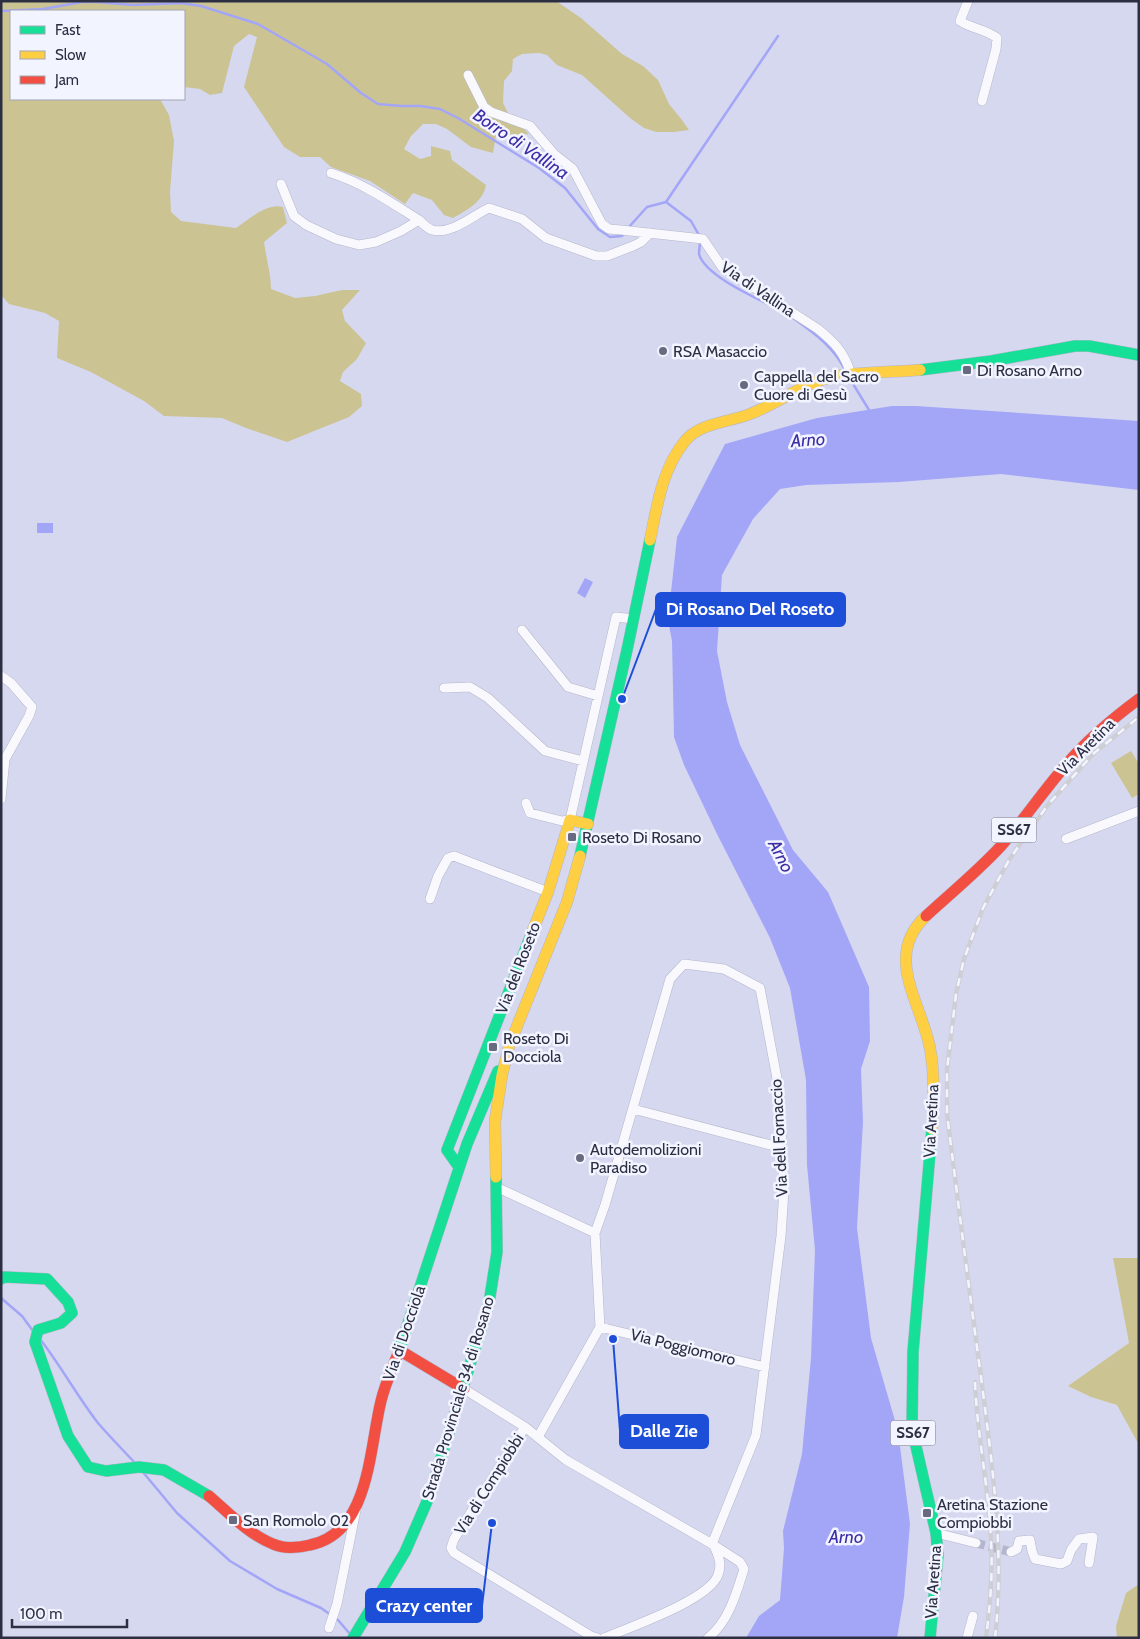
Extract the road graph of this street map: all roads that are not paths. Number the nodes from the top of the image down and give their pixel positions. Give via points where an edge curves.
1 (968, 1) edge
2 (468, 75) dead end
3 (982, 101) dead end
4 (331, 173) dead end
5 (281, 184) dead end
6 (419, 220) junction
7 (650, 233) junction
8 (1139, 355) edge
9 (848, 375) junction
10 (634, 619) junction
11 (522, 630) dead end
12 (1, 676) edge
13 (444, 688) dead end
14 (598, 696) junction
15 (1139, 699) edge
16 (583, 761) junction
17 (1, 799) edge
18 (526, 803) dead end
19 (1139, 811) edge
20 (570, 820) junction
21 (588, 824) junction
22 (1066, 839) dead end
23 (548, 892) junction
24 (430, 899) dead end
25 (509, 1046) junction
26 (633, 1109) junction
27 (782, 1148) junction
28 (459, 1167) junction
29 (496, 1187) junction
30 (595, 1233) junction
31 (1, 1278) edge
32 (600, 1327) junction
33 (399, 1350) junction
34 (765, 1367) junction
35 (464, 1389) junction
36 (525, 1427) junction
37 (538, 1437) junction
38 (357, 1507) junction
39 (936, 1533) junction
40 (712, 1544) junction
41 (976, 1544) tunnel mouth
42 (1011, 1552) dead end
43 (1089, 1564) dead end
44 (973, 1616) dead end
45 (329, 1628) dead end
46 (353, 1638) edge
47 (597, 1638) edge
48 (604, 1638) edge
49 (708, 1638) edge
50 (930, 1638) edge
51 (967, 1638) edge

1 - 3 street via 960,21 997,38
2 - 7 street, Via di Vallina via 484,107 530,126 554,154 573,169 602,224 609,228
4 - 6 street via 372,191
5 - 6 street via 294,216 336,239 359,245 376,242
6 - 7 street via 435,231 451,228 489,208 522,219 546,238 596,256 607,256 633,246
7 - 9 street, Via di Vallina via 699,238 722,267 831,339 846,359
8 - 9 main road, Strada Provinciale 34 di Rosano via 1075,346 991,361
9 - 10 main road, Strada Provinciale 34 di Rosano via 819,381 762,409 700,429 686,439 670,462 664,480
10 - 14 street, Via del Roseto via 616,617
10 - 21 main road, Strada Provinciale 34 di Rosano
11 - 14 street via 568,687
12 - 17 street via 12,683 32,707 5,759
13 - 16 street via 470,687 488,698 544,752
14 - 16 street, Via del Roseto
15 - 39 main road, Via Aretina / SS67 via 1109,723 1070,762 1011,835 921,921 906,945 905,967 928,1037 934,1082 913,1352 912,1429
16 - 20 street, Via del Roseto
18 - 20 street via 530,812 562,821
19 - 22 street
20 - 21 main road
20 - 23 main road, Via del Roseto
21 - 25 main road, Strada Provinciale 34 di Rosano via 567,902
23 - 24 street via 454,856 448,858
23 - 28 main road, Via del Roseto via 446,1150
25 - 28 main road, Via di Docciola
25 - 29 main road, Strada Provinciale 34 di Rosano via 495,1121
26 - 27 street
26 - 27 street, Via dell Fornaccio via 670,979 684,964 724,969 760,988 780,1089
26 - 30 street, Via dell Fornaccio
27 - 34 street, Via dell Fornaccio via 781,1236
28 - 33 main road, Via di Docciola
29 - 30 street
29 - 35 main road, Strada Provinciale 34 di Rosano via 497,1252 489,1303
30 - 32 street
31 - 38 main road via 47,1279 68,1302 72,1313 61,1323 38,1330 35,1342 68,1436 88,1467 164,1470 207,1494 251,1532 274,1545 296,1548 322,1543 336,1535
32 - 34 street, Via Poggiomoro
32 - 37 street
33 - 35 main road, Via di Compiobbi
33 - 38 main road, Via di Docciola via 381,1400
34 - 40 street, Via dell Fornaccio via 756,1435
35 - 36 street, Via di Compiobbi
35 - 46 main road, Strada Provinciale 34 di Rosano via 429,1497 405,1552
36 - 37 street, Via di Compiobbi
36 - 47 street, Via di Compiobbi via 454,1538 451,1548
37 - 40 street, Via di Compiobbi via 566,1460
38 - 45 street, Via di Docciola
39 - 41 street
39 - 50 main road, Via Aretina / SS67 via 938,1555
40 - 48 street via 720,1561 714,1582 685,1604
40 - 49 street, Via di Compiobbi via 740,1562 744,1569 730,1608 719,1629
42 - 43 street via 1017,1549 1019,1541 1030,1540 1035,1559 1061,1564 1080,1539 1093,1537
44 - 51 street

